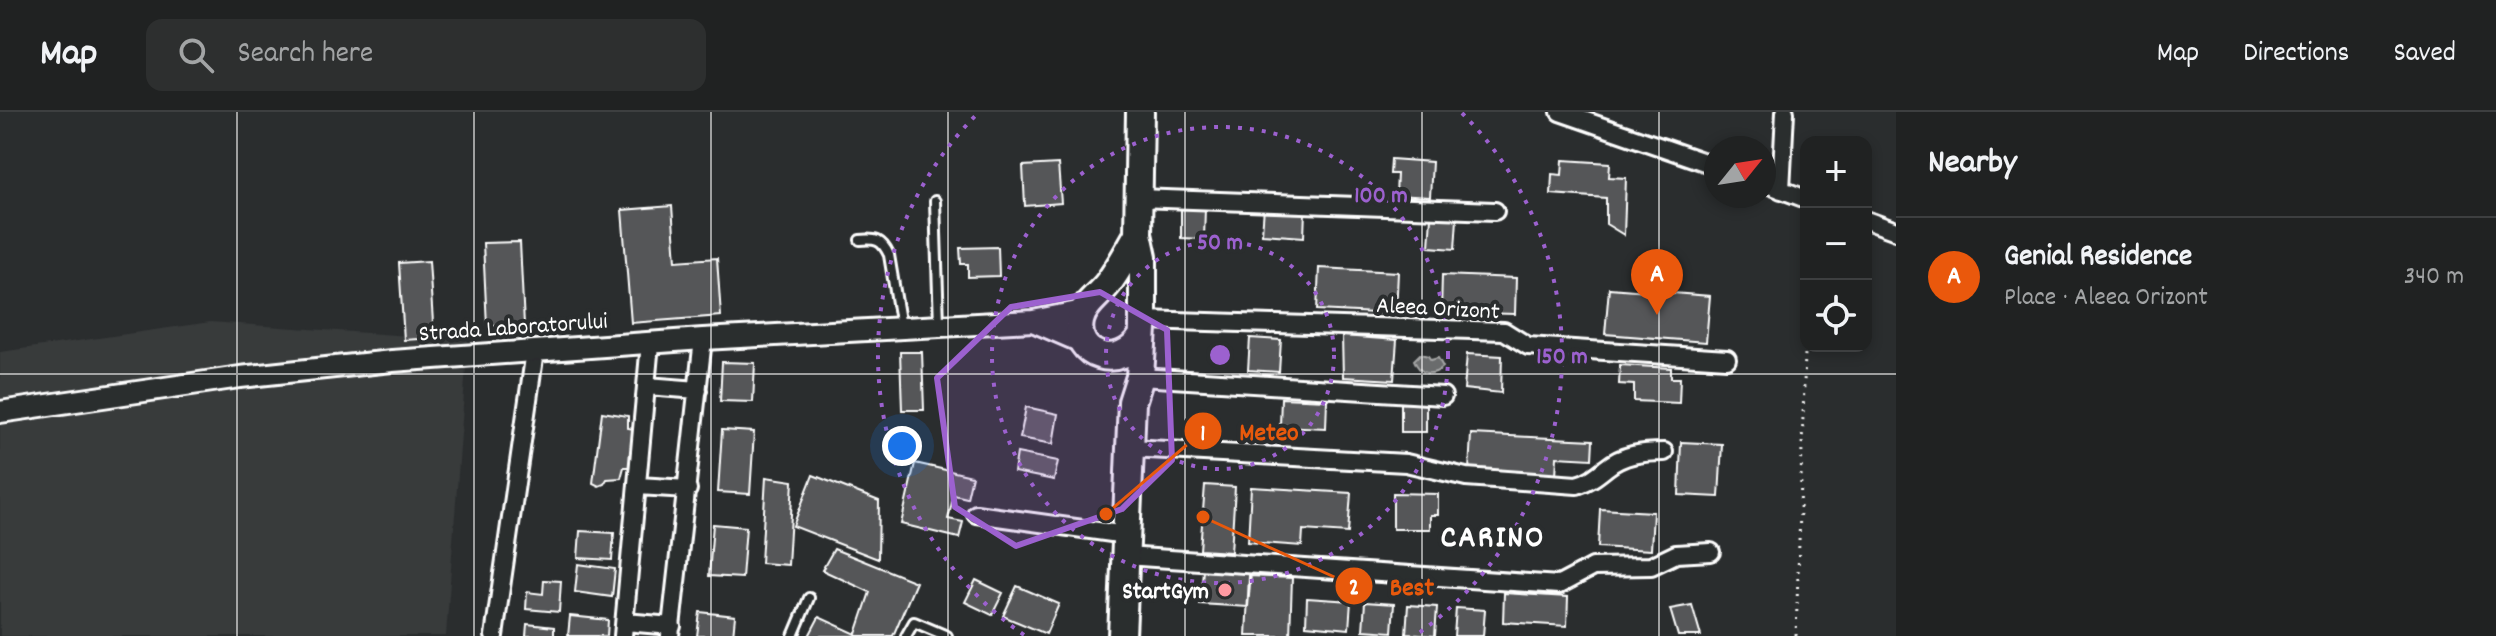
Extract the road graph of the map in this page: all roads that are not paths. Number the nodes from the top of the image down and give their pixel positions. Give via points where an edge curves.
1 (1140, 112) edge
2 (1560, 112) edge
3 (1785, 112) edge
4 (1704, 162) edge
5 (1776, 188) edge
6 (1781, 190) junction
7 (1800, 197) edge
8 (1138, 198) junction
9 (935, 201) dead end
10 (1495, 211) dead end
11 (1872, 222) edge
12 (1896, 231) edge
13 (1138, 234) junction
14 (860, 240) dead end
15 (1090, 304) junction
16 (1033, 321) junction
17 (1142, 325) junction
18 (939, 326) junction
19 (901, 328) junction
20 (703, 339) junction
21 (650, 343) junction
22 (1094, 350) junction
23 (535, 351) junction
24 (1727, 359) dead end
25 (647, 386) junction
26 (698, 390) junction
27 (1136, 390) junction
28 (1443, 396) dead end
29 (0, 412) edge
30 (1130, 448) junction
31 (1664, 452) dead end
32 (638, 486) junction
33 (688, 489) junction
34 (976, 514) dead end
35 (1126, 546) junction
36 (1711, 552) dead end
37 (809, 598) dead end
38 (624, 629) edge
39 (671, 631) edge
40 (494, 636) edge
41 (793, 636) edge
42 (906, 636) edge
43 (947, 636) edge
44 (1122, 636) edge

1 - 8 main road
2 - 4 street
3 - 6 street
5 - 6 street
6 - 7 street
8 - 10 street
8 - 13 main road
9 - 18 lane
11 - 12 street
13 - 15 main road
13 - 17 main road
14 - 19 lane via 884,244
15 - 16 street, Strada Laboratorului
15 - 17 main road via 1108,294 1129,299
15 - 22 main road via 1079,327
16 - 18 street, Strada Laboratorului
16 - 22 street
17 - 22 main road via 1135,348 1126,354 1116,358
17 - 24 street, Aleea Orizont via 1504,331 1528,346
17 - 27 main road
18 - 19 street, Strada Laboratorului
19 - 20 street, Strada Laboratorului
20 - 21 street, Strada Laboratorului
20 - 26 street
21 - 23 street, Strada Laboratorului
21 - 25 street
22 - 27 main road
23 - 29 street, Strada Laboratorului via 240,377
23 - 40 street
25 - 26 street
25 - 32 street
26 - 33 street
27 - 28 street
27 - 30 main road
30 - 31 street via 1406,463 1466,477 1577,485 1593,480 1622,457
30 - 35 main road
32 - 33 street
32 - 38 street
33 - 39 street
34 - 35 street
35 - 36 street via 1559,585 1593,567 1651,566 1676,554
35 - 44 main road
37 - 41 lane
38 - 39 street
42 - 43 lane via 914,622

